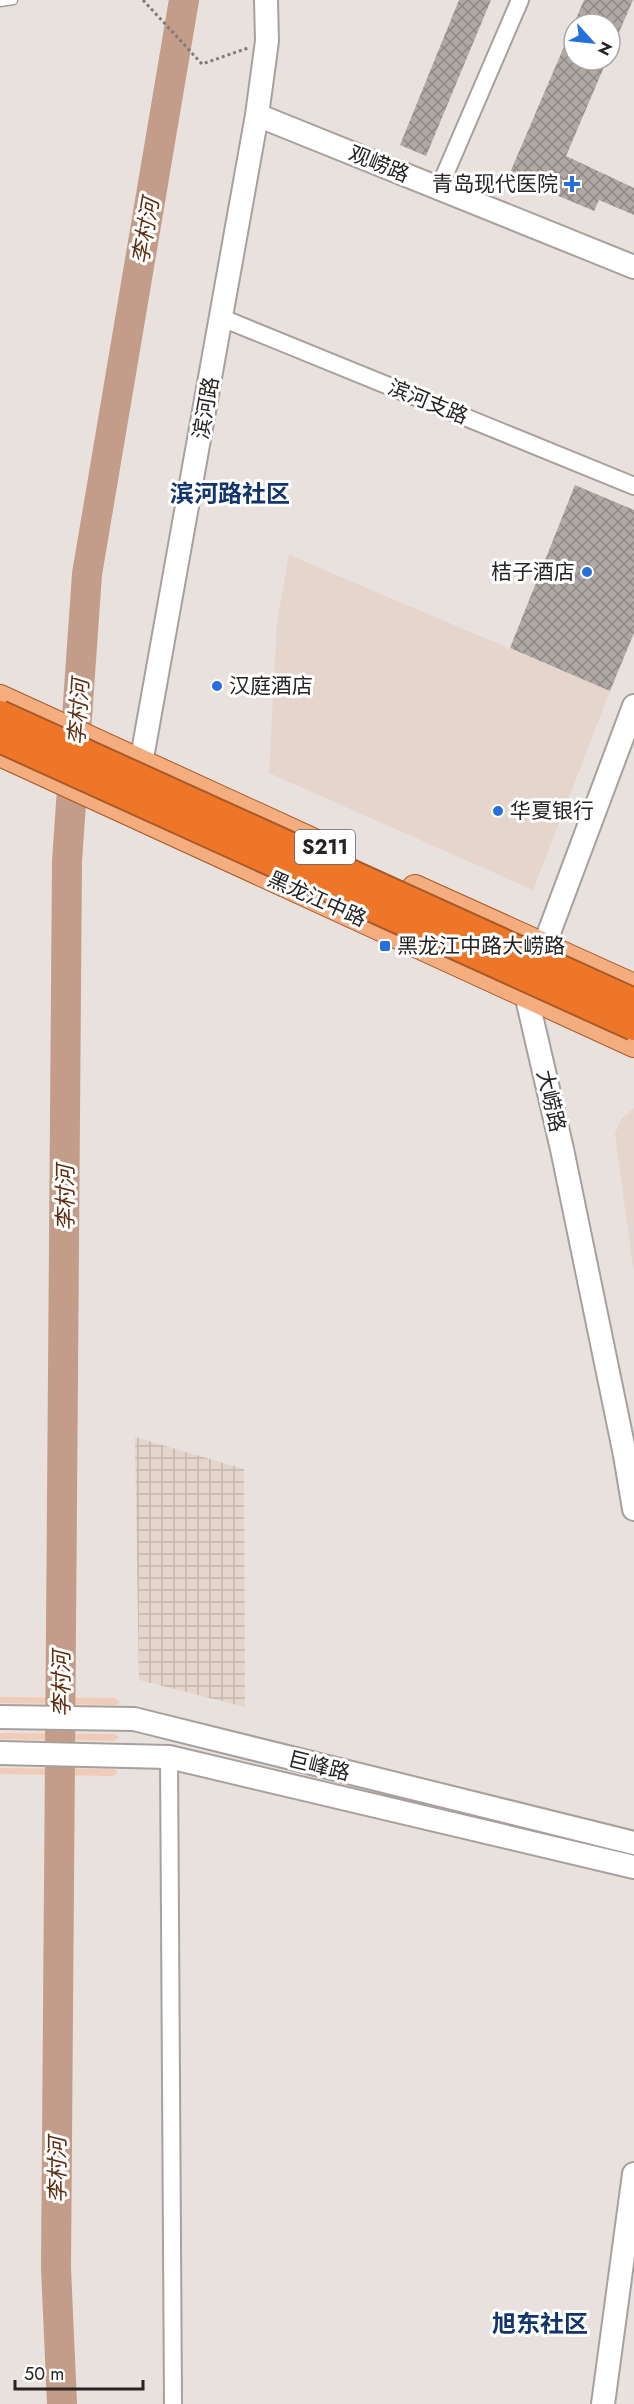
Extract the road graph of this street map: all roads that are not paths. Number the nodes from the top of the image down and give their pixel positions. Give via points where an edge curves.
1 (13, 0) edge
2 (266, 0) edge
3 (520, 0) edge
4 (0, 2) edge
5 (257, 115) junction
6 (439, 188) junction
7 (634, 267) edge
8 (222, 318) junction
9 (634, 486) edge
10 (0, 698) edge
11 (634, 706) edge
12 (0, 715) edge
13 (0, 738) edge
14 (0, 753) edge
15 (141, 763) junction
16 (131, 814) junction
17 (543, 946) junction
18 (634, 987) edge
19 (526, 994) junction
20 (634, 1003) edge
21 (634, 1026) edge
22 (634, 1044) edge
23 (634, 1509) edge
24 (0, 1718) edge
25 (0, 1753) edge
26 (170, 1757) junction
27 (634, 1843) edge
28 (634, 1867) edge
29 (634, 2175) edge
30 (173, 2404) edge
31 (603, 2404) edge

1 - 4 lane
2 - 5 street, 滨河路 via 267,41
3 - 6 street
5 - 6 street, 观崂路
5 - 8 street, 滨河路
6 - 7 street, 观崂路
8 - 9 street, 滨河支路
8 - 15 street, 滨河路
10 - 15 main road, S211
11 - 17 street
12 - 20 highway, 黑龙江中路, bridge
13 - 21 highway, 黑龙江中路, bridge
14 - 16 main road, 黑龙江中路 / S211
15 - 16 street, 滨河路
15 - 17 main road, S211
16 - 19 main road, 黑龙江中路 / S211
17 - 18 main road, S211
17 - 19 street
19 - 22 main road, 黑龙江中路 / S211
19 - 23 street, 大崂路 via 567,1172
24 - 27 street, 巨峰路 via 134,1719
25 - 26 street, 巨峰路
26 - 28 street, 巨峰路
26 - 30 street
29 - 31 street

